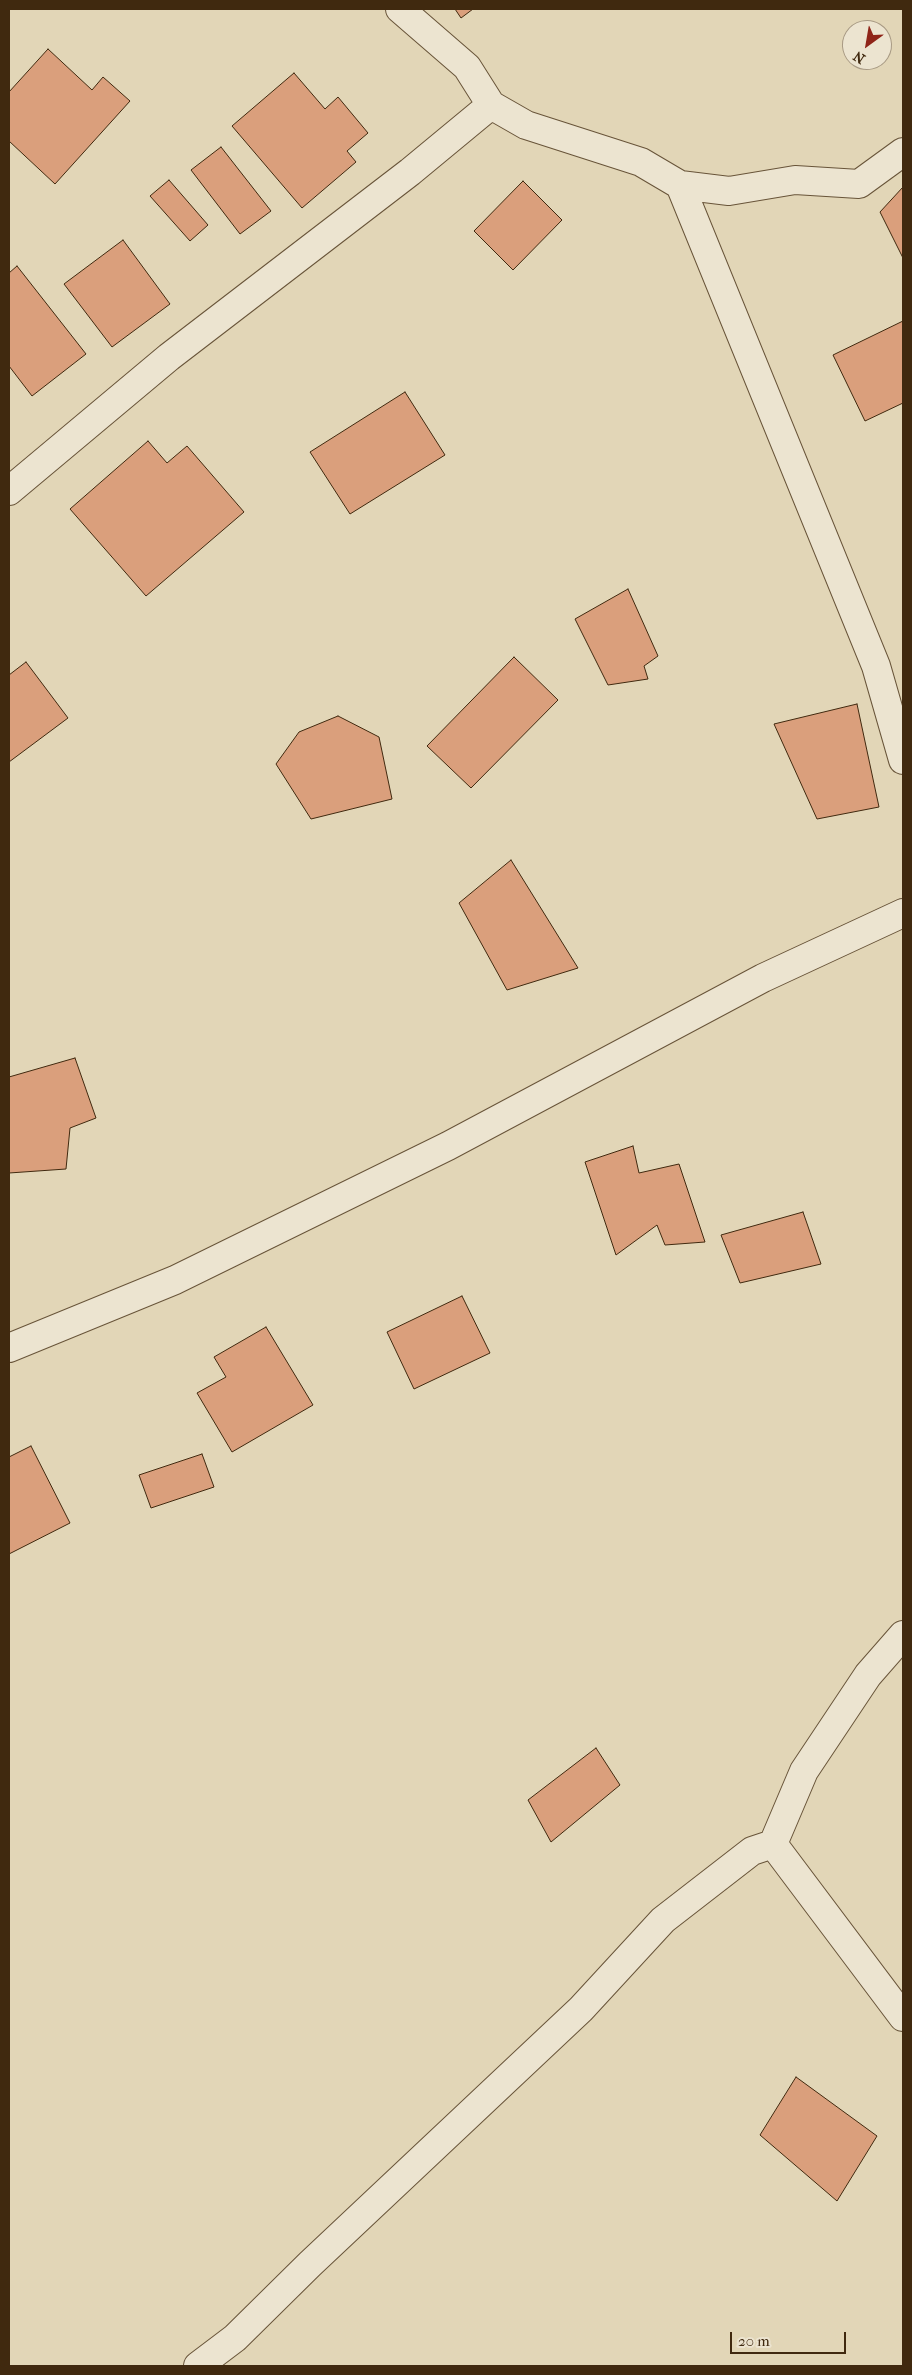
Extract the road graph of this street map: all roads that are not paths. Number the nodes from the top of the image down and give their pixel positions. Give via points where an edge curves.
1 (400, 9) edge
2 (491, 105) junction
3 (903, 152) edge
4 (680, 185) junction
5 (9, 491) edge
6 (903, 760) edge
7 (903, 913) edge
8 (9, 1348) edge
9 (903, 1636) edge
10 (773, 1844) junction
11 (903, 2017) edge
12 (198, 2366) edge

1 - 2 street via 467,67
2 - 4 street via 526,125 640,162
2 - 5 street via 410,172 169,357
3 - 4 street via 860,184 795,180 729,190
4 - 6 street via 876,666
7 - 8 street via 763,978 448,1146 184,1276
9 - 10 street via 868,1675 804,1771
10 - 11 street
10 - 12 street via 752,1851 662,1920 581,2009 235,2338

